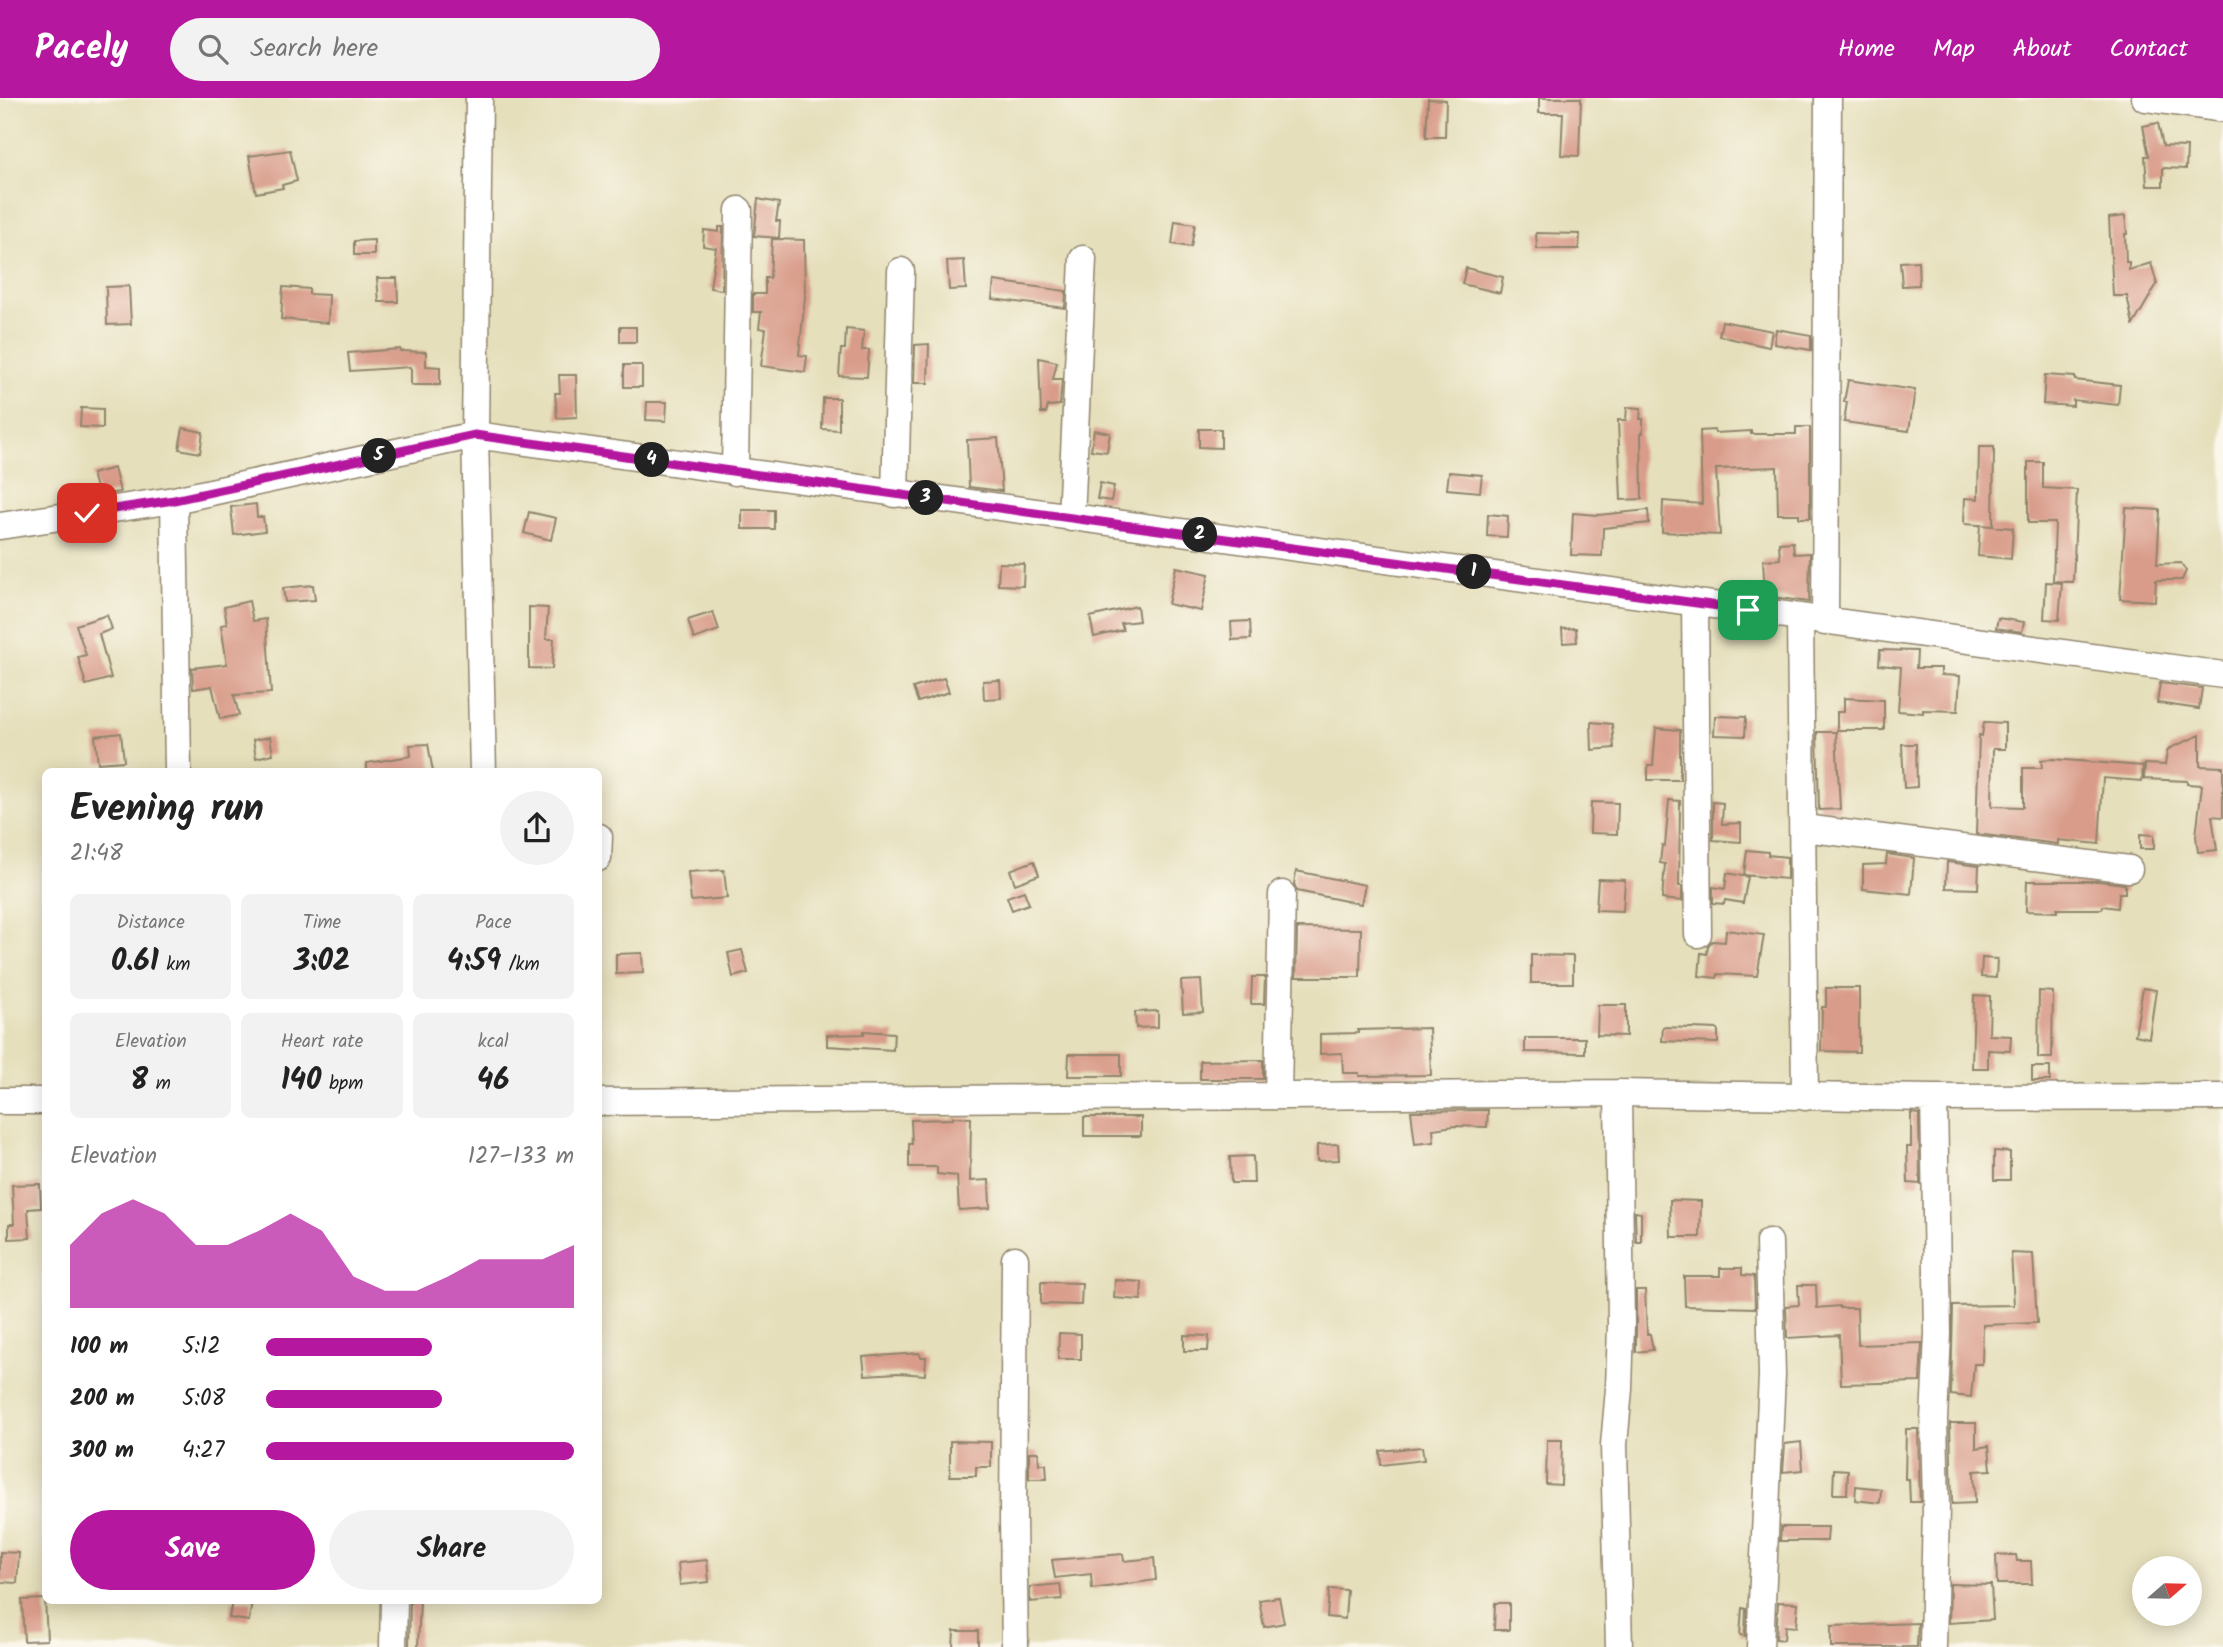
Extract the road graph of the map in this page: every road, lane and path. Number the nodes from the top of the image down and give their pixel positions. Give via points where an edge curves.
1 (479, 98) edge
2 (1828, 98) edge
3 (2148, 98) edge
4 (2223, 108) edge
5 (739, 210) dead end
6 (1083, 259) dead end
7 (901, 271) dead end
8 (475, 435) junction
9 (735, 472) junction
10 (895, 494) junction
11 (174, 500) junction
12 (1071, 518) junction
13 (0, 526) edge
14 (1695, 602) junction
15 (1813, 619) junction
16 (2223, 675) edge
17 (178, 768) edge
18 (483, 768) edge
19 (1804, 828) junction
20 (2129, 869) dead end
21 (1282, 894) dead end
22 (1699, 934) dead end
23 (1618, 1093) junction
24 (1278, 1095) junction
25 (1805, 1097) junction
26 (2223, 1097) edge
27 (1934, 1098) junction
28 (0, 1101) edge
29 (42, 1101) edge
30 (602, 1102) edge
31 (1769, 1242) dead end
32 (1016, 1259) dead end
33 (394, 1604) edge
34 (393, 1647) edge
35 (1014, 1647) edge
36 (1619, 1647) edge
37 (1760, 1647) edge
38 (1933, 1647) edge

1 - 8 street
2 - 15 street
3 - 4 street
5 - 9 street
6 - 12 street
7 - 10 street
8 - 9 street
8 - 11 street
8 - 18 street
9 - 10 street
10 - 12 street
11 - 13 street
11 - 17 street
12 - 14 street
14 - 15 street
14 - 22 street
15 - 16 street
15 - 19 street
19 - 20 street
19 - 25 street
21 - 24 street
23 - 24 street
23 - 25 street
23 - 36 street via 1621,1324 1614,1446
24 - 30 street
25 - 27 street
26 - 27 street
27 - 38 street via 1938,1334
28 - 29 street
31 - 37 street via 1772,1375
32 - 35 street
33 - 34 street

